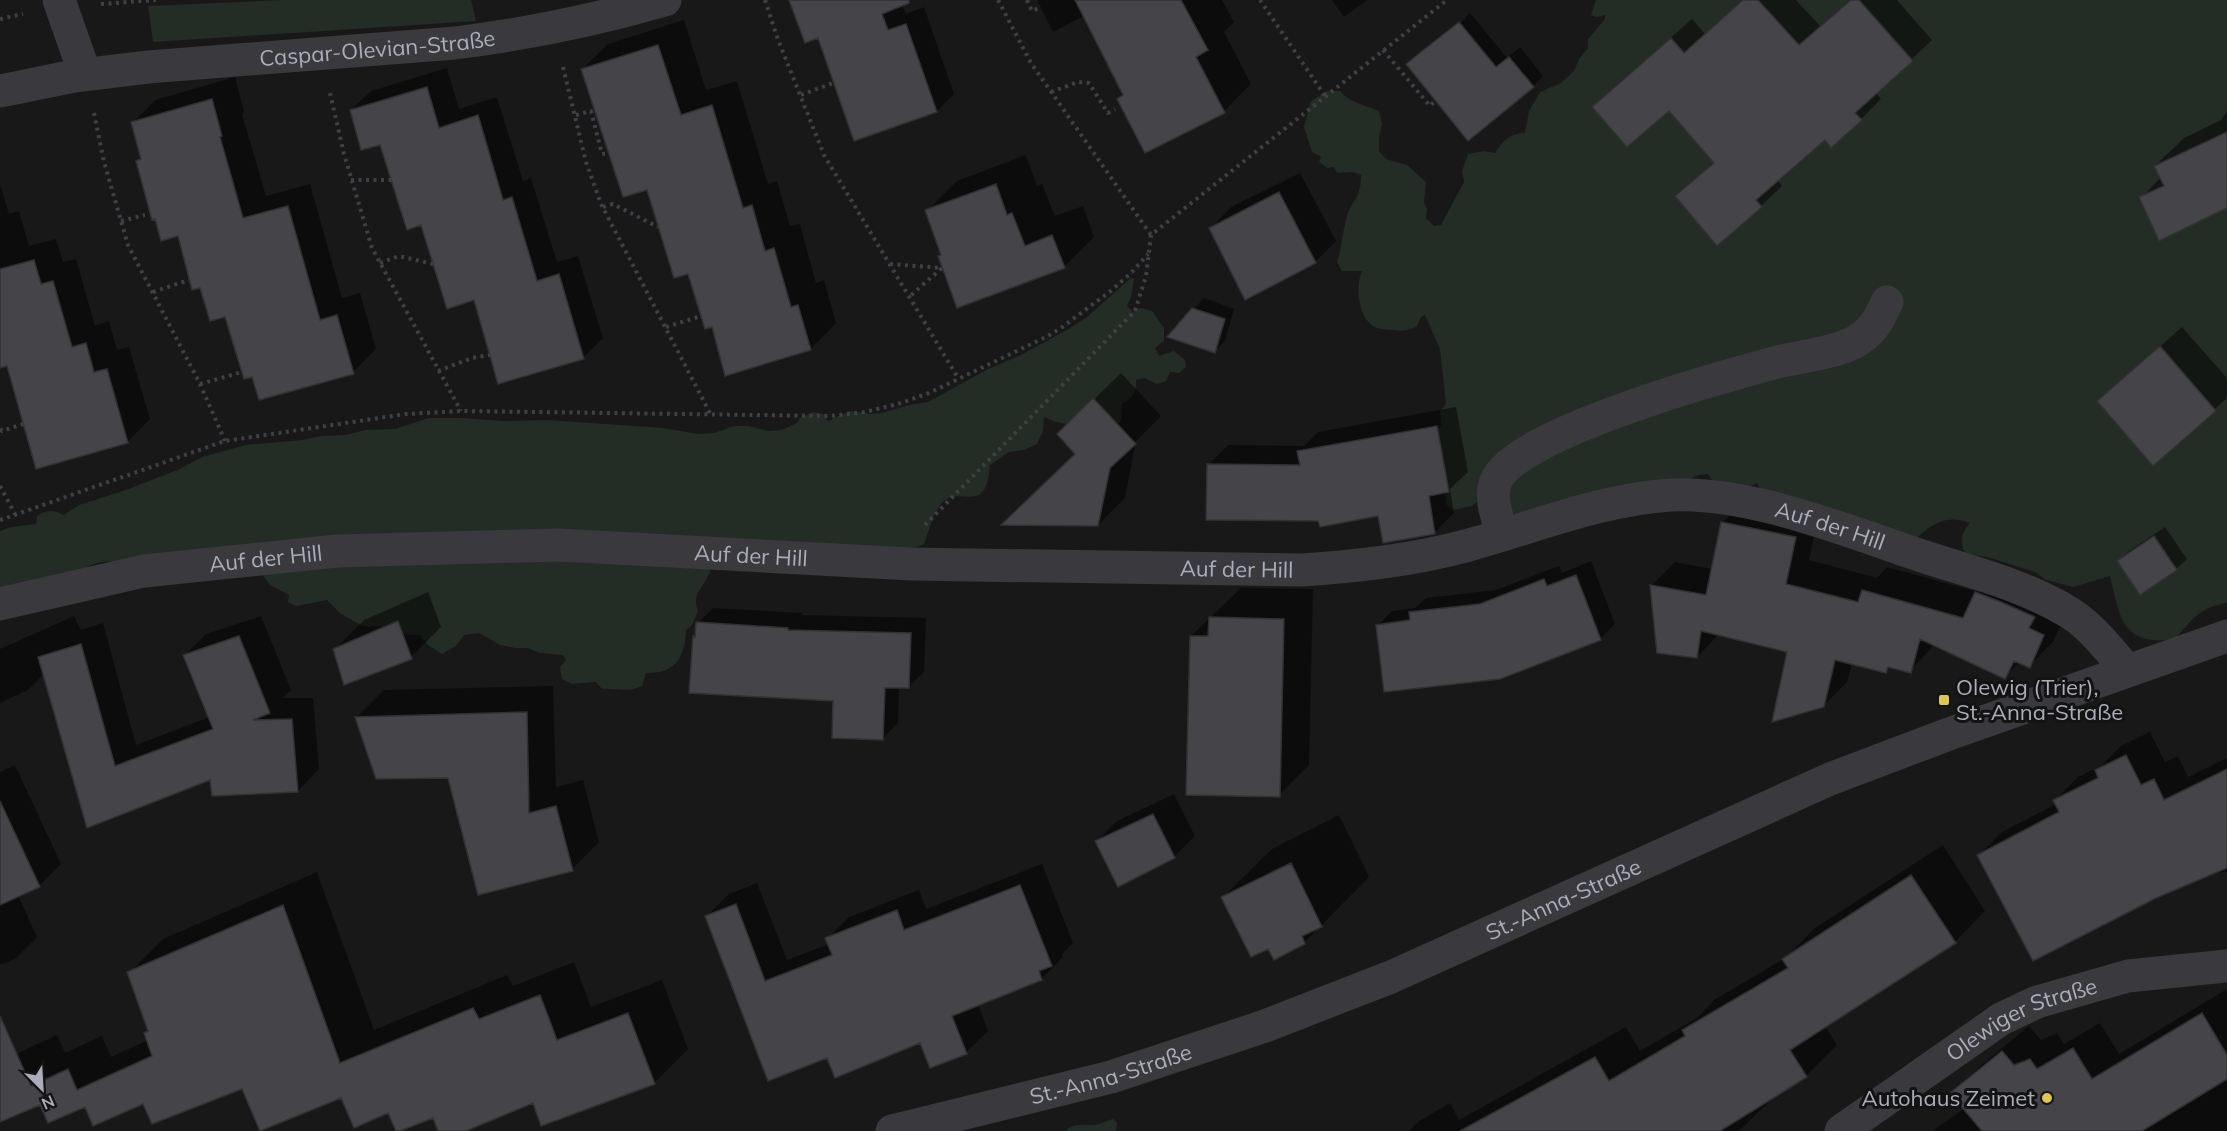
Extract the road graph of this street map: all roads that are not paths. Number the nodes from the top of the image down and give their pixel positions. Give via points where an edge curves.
1 (665, 0) edge
2 (45, 6) edge
3 (86, 74) junction
4 (0, 91) edge
5 (1887, 302) dead end
6 (1502, 535) junction
7 (0, 604) edge
8 (2227, 636) edge
9 (2127, 670) junction
10 (2227, 966) edge
11 (892, 1131) edge
12 (1840, 1131) edge

1 - 3 street, Caspar-Olevian-Straße via 553,28 455,44
2 - 3 street
3 - 4 street, Caspar-Olevian-Straße
5 - 6 street via 1876,325 1853,343 1686,387 1549,440 1505,467 1497,480 1493,499
6 - 7 street, Auf der Hill via 1421,556 1291,570 911,564 559,545 337,551 144,571
6 - 9 street, Auf der Hill via 1628,501 1672,495 1718,497 1781,510 2019,588 2071,614
8 - 9 street, St.-Anna-Straße
9 - 11 street, St.-Anna-Straße via 1830,778 1401,973 1324,1004 1111,1077
10 - 12 street, Olewiger Straße via 2128,976 2037,1002 2001,1019

